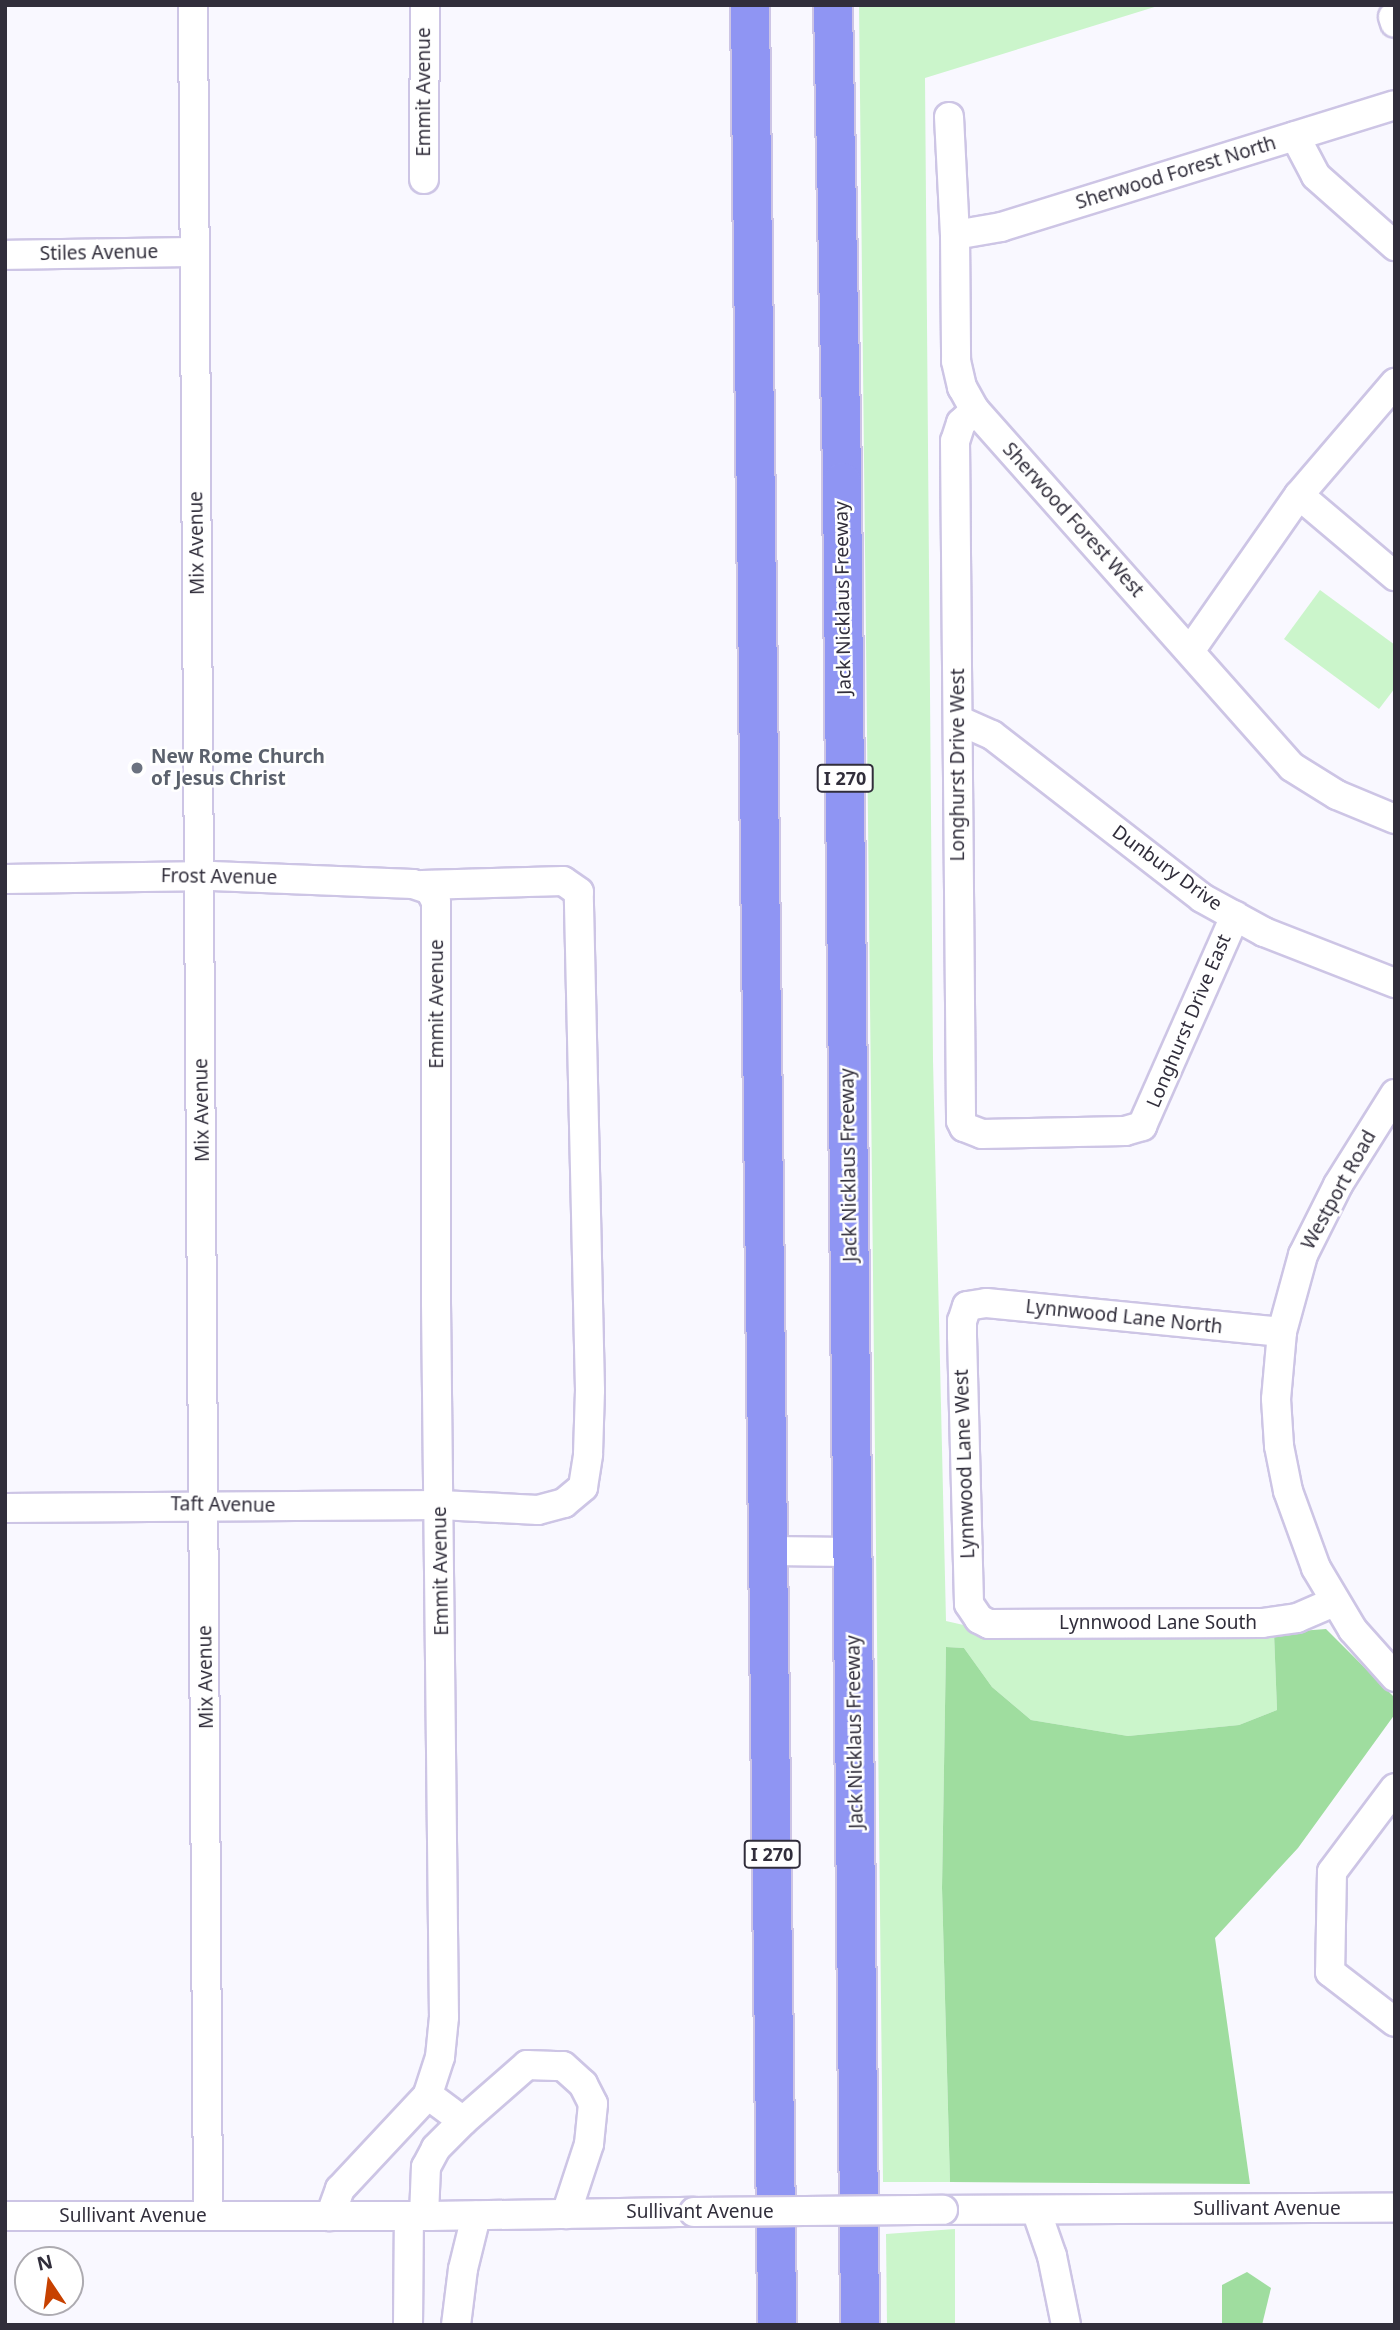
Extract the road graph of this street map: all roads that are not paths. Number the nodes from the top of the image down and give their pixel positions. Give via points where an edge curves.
1 (193, 5) edge
2 (425, 5) edge
3 (833, 5) edge
4 (750, 11) edge
5 (1395, 105) edge
6 (949, 117) dead end
7 (1295, 136) junction
8 (424, 179) dead end
9 (955, 235) junction
10 (1395, 246) edge
11 (194, 252) junction
12 (5, 255) edge
13 (1395, 383) edge
14 (975, 410) junction
15 (1299, 495) junction
16 (1395, 576) edge
17 (1190, 652) junction
18 (958, 720) junction
19 (1395, 819) edge
20 (201, 876) junction
21 (5, 879) edge
22 (426, 887) junction
23 (1235, 916) junction
24 (1395, 983) edge
25 (1395, 1094) edge
26 (1142, 1126) joint
27 (967, 1306) joint
28 (1282, 1332) junction
29 (204, 1504) junction
30 (440, 1505) junction
31 (5, 1508) edge
32 (768, 1551) junction
33 (853, 1552) junction
34 (1334, 1602) junction
35 (979, 1619) joint
36 (1395, 1677) edge
37 (1395, 1788) edge
38 (1395, 2022) edge
39 (428, 2095) junction
40 (463, 2121) junction
41 (1395, 2208) edge
42 (1036, 2210) junction
43 (566, 2214) junction
44 (5, 2216) edge
45 (208, 2216) junction
46 (330, 2216) junction
47 (417, 2216) junction
48 (476, 2216) junction
49 (408, 2325) edge
50 (456, 2325) edge
51 (777, 2325) edge
52 (860, 2325) edge
53 (1066, 2325) edge

1 - 11 street, Mix Avenue
2 - 8 street, Emmit Avenue
3 - 33 highway, Jack Nicklaus Freeway / I 270
4 - 32 highway, I 270
5 - 7 street, Sherwood Forest North
6 - 9 street, Sherwood Forest West
7 - 9 street, Sherwood Forest North via 1001,227
7 - 10 street via 1316,176
9 - 14 street, Sherwood Forest West via 956,361 962,387
11 - 12 street, Stiles Avenue
11 - 20 street, Mix Avenue
13 - 15 street
14 - 17 street, Sherwood Forest West
14 - 18 street, Longhurst Drive West via 961,423 955,440
15 - 16 street
15 - 17 street
17 - 19 street, Sherwood Forest West via 1292,767 1337,795
18 - 23 street, Dunbury Drive via 992,735 1202,898
18 - 26 street, Longhurst Drive West via 961,1121 964,1127 982,1134 1125,1131
20 - 21 street, Frost Avenue
20 - 22 street, Frost Avenue
20 - 29 street, Mix Avenue
22 - 30 street, Emmit Avenue via 438,915
22 - 30 street, Frost Avenue via 564,881 579,892 580,915 590,1390 583,1488 564,1503 538,1510
23 - 24 street, Dunbury Drive via 1264,932
23 - 26 street, Longhurst Drive East
25 - 28 street, Westport Road via 1319,1220 1290,1293
27 - 28 street, Lynnwood Lane North via 986,1303
27 - 35 street, Lynnwood Lane West via 962,1328 969,1604
28 - 34 street, Westport Road via 1276,1399 1279,1446 1288,1491 1315,1568
29 - 30 street, Taft Avenue
29 - 31 street, Taft Avenue
29 - 45 street, Mix Avenue
30 - 39 street, Emmit Avenue via 444,2017 440,2057
32 - 33 street
32 - 51 highway, I 270
33 - 52 highway, Jack Nicklaus Freeway / I 270
34 - 35 street, Lynnwood Lane South via 1297,1618 1262,1623 989,1624
34 - 36 street, Westport Road
37 - 38 street via 1332,1872 1330,1972
39 - 40 street
39 - 46 street, Emmit Avenue via 340,2189
40 - 43 street via 527,2065 563,2066 583,2084 593,2104 589,2144
40 - 47 street via 436,2148 426,2167
41 - 42 street, Sullivant Avenue
42 - 43 street, Sullivant Avenue, bridge
42 - 53 street via 1052,2256
43 - 48 street, Sullivant Avenue
44 - 45 street, Sullivant Avenue
45 - 46 street, Sullivant Avenue
46 - 47 street, Sullivant Avenue
47 - 48 street, Sullivant Avenue
47 - 49 street
48 - 50 street

